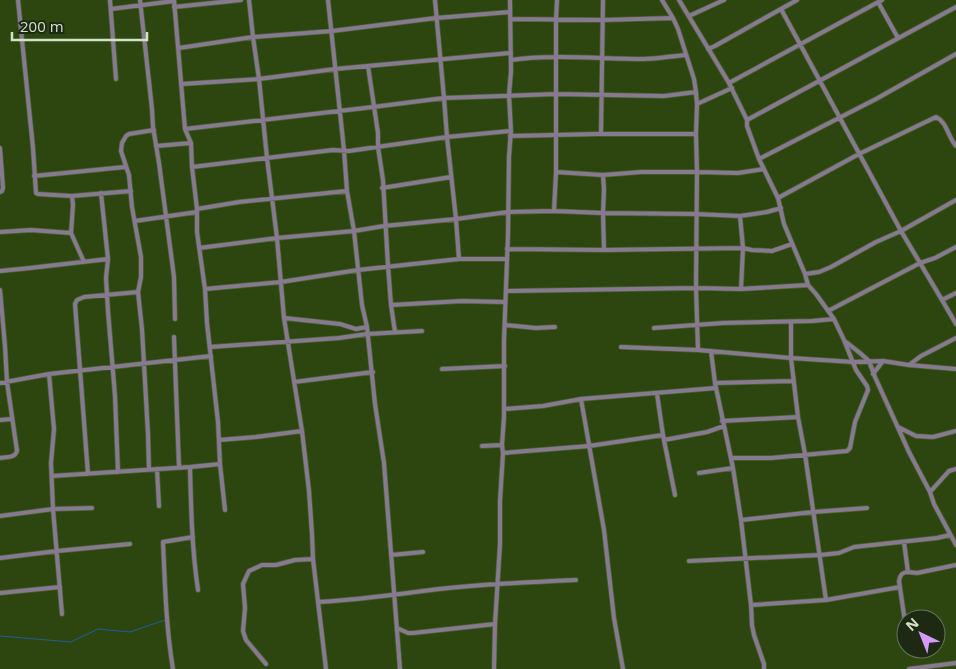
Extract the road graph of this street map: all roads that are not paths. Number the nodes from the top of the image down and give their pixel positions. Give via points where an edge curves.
1 (18, 0) edge
2 (110, 0) edge
3 (174, 0) edge
4 (241, 0) edge
5 (249, 0) edge
6 (328, 0) edge
7 (435, 0) edge
8 (510, 0) edge
9 (557, 0) edge
10 (604, 0) edge
11 (662, 0) edge
12 (678, 0) edge
13 (724, 0) edge
14 (797, 0) edge
15 (880, 1) edge
16 (140, 2) edge
17 (174, 7) junction
18 (956, 7) edge
19 (111, 8) junction
20 (781, 9) junction
21 (510, 12) junction
22 (689, 16) junction
23 (436, 18) junction
24 (673, 18) junction
25 (510, 19) junction
26 (556, 20) junction
27 (604, 20) junction
28 (332, 31) junction
29 (253, 37) junction
30 (898, 38) junction
31 (800, 44) junction
32 (179, 48) junction
33 (708, 49) junction
34 (511, 52) junction
35 (956, 54) edge
36 (686, 55) junction
37 (556, 58) junction
38 (602, 58) junction
39 (440, 59) junction
40 (511, 60) junction
41 (368, 66) junction
42 (335, 69) junction
43 (116, 79) dead end
44 (259, 79) junction
45 (820, 81) junction
46 (182, 84) junction
47 (731, 85) junction
48 (696, 92) junction
49 (556, 94) junction
50 (510, 95) junction
51 (601, 95) junction
52 (444, 98) junction
53 (697, 104) junction
54 (374, 107) junction
55 (339, 110) junction
56 (839, 118) junction
57 (262, 119) junction
58 (747, 120) junction
59 (185, 129) junction
60 (154, 130) junction
61 (510, 133) junction
62 (601, 134) junction
63 (696, 134) junction
64 (556, 135) junction
65 (447, 137) junction
66 (191, 143) junction
67 (156, 146) junction
68 (956, 146) edge
69 (378, 147) junction
70 (0, 148) edge
71 (344, 150) junction
72 (859, 154) junction
73 (267, 158) junction
74 (760, 160) junction
75 (125, 167) junction
76 (192, 167) junction
77 (764, 169) junction
78 (556, 172) junction
79 (697, 172) junction
80 (34, 176) junction
81 (603, 176) junction
82 (451, 177) junction
83 (382, 188) junction
84 (131, 191) junction
85 (347, 191) junction
86 (0, 192) edge
87 (101, 193) junction
88 (72, 196) junction
89 (272, 198) junction
90 (778, 198) junction
91 (956, 200) edge
92 (781, 208) junction
93 (197, 210) junction
94 (554, 211) junction
95 (508, 212) junction
96 (603, 213) junction
97 (696, 214) junction
98 (740, 216) junction
99 (166, 217) junction
100 (456, 219) junction
101 (135, 221) junction
102 (384, 226) junction
103 (354, 231) junction
104 (901, 231) junction
105 (0, 232) edge
106 (71, 233) junction
107 (277, 238) junction
108 (792, 244) junction
109 (199, 248) junction
110 (697, 248) junction
111 (743, 248) junction
112 (956, 248) edge
113 (507, 249) junction
114 (604, 250) junction
115 (108, 259) junction
116 (459, 259) junction
117 (507, 259) junction
118 (84, 262) junction
119 (920, 263) junction
120 (388, 266) junction
121 (358, 270) junction
122 (0, 271) edge
123 (805, 274) junction
124 (281, 282) junction
125 (808, 285) junction
126 (696, 288) junction
127 (205, 289) junction
128 (741, 289) junction
129 (0, 290) edge
130 (506, 291) junction
131 (138, 292) junction
132 (956, 293) edge
133 (107, 294) junction
134 (942, 300) junction
135 (505, 302) junction
136 (391, 305) junction
137 (1, 307) edge
138 (828, 311) junction
139 (284, 318) junction
140 (175, 319) dead end
141 (834, 319) junction
142 (791, 322) junction
143 (698, 324) junction
144 (956, 324) edge
145 (505, 325) junction
146 (367, 327) junction
147 (555, 328) dead end
148 (654, 328) dead end
149 (422, 331) dead end
150 (395, 332) junction
151 (367, 334) junction
152 (174, 337) dead end
153 (956, 338) edge
154 (844, 340) junction
155 (288, 342) junction
156 (2, 346) edge
157 (210, 347) junction
158 (621, 347) dead end
159 (698, 350) junction
160 (711, 351) junction
161 (211, 356) junction
162 (791, 358) junction
163 (174, 360) junction
164 (869, 361) junction
165 (883, 361) junction
166 (853, 362) junction
167 (144, 363) junction
168 (909, 365) junction
169 (504, 366) junction
170 (112, 367) junction
171 (442, 369) dead end
172 (956, 369) edge
173 (80, 371) junction
174 (373, 372) junction
175 (49, 374) junction
176 (874, 376) junction
177 (863, 380) junction
178 (794, 381) junction
179 (6, 382) junction
180 (294, 382) junction
181 (0, 383) edge
182 (715, 383) junction
183 (716, 388) junction
184 (657, 394) junction
185 (581, 399) junction
186 (504, 409) junction
187 (798, 417) junction
188 (12, 419) junction
189 (0, 420) edge
190 (722, 421) junction
191 (724, 426) junction
192 (898, 427) junction
193 (302, 431) junction
194 (956, 431) edge
195 (664, 438) junction
196 (219, 440) junction
197 (502, 445) junction
198 (482, 446) dead end
199 (589, 446) junction
200 (503, 453) junction
201 (805, 454) junction
202 (0, 458) edge
203 (731, 458) junction
204 (220, 464) junction
205 (179, 467) junction
206 (190, 467) junction
207 (734, 468) junction
208 (157, 469) junction
209 (956, 469) edge
210 (148, 470) junction
211 (118, 472) junction
212 (699, 473) dead end
213 (88, 474) junction
214 (52, 476) junction
215 (930, 492) junction
216 (675, 495) dead end
217 (159, 506) dead end
218 (92, 508) dead end
219 (868, 508) dead end
220 (53, 509) junction
221 (225, 510) dead end
222 (813, 512) junction
223 (0, 516) edge
224 (741, 520) junction
225 (950, 535) junction
226 (193, 537) junction
227 (904, 542) junction
228 (130, 544) dead end
229 (956, 545) edge
230 (57, 551) junction
231 (423, 552) dead end
232 (391, 555) junction
233 (820, 556) junction
234 (0, 558) edge
235 (313, 559) junction
236 (745, 559) junction
237 (689, 561) dead end
238 (956, 565) edge
239 (908, 572) junction
240 (576, 580) dead end
241 (498, 583) junction
242 (60, 587) junction
243 (900, 587) junction
244 (198, 590) dead end
245 (0, 593) edge
246 (394, 595) junction
247 (826, 600) junction
248 (318, 602) junction
249 (751, 605) junction
250 (903, 609) edge
251 (62, 614) dead end
252 (495, 624) junction
253 (398, 628) junction
254 (956, 663) edge
255 (266, 664) dead end
256 (173, 669) edge
257 (326, 669) edge
258 (400, 669) edge
259 (494, 669) edge
260 (622, 669) edge
261 (764, 669) edge
262 (909, 669) edge

1 - 80 street
2 - 19 street
3 - 16 street
3 - 17 street
4 - 17 street
5 - 29 street
6 - 28 street
7 - 23 street
8 - 21 street
9 - 26 street
10 - 27 street
11 - 24 street
12 - 22 street
13 - 22 street
14 - 20 street
15 - 30 street
15 - 31 street
16 - 19 street
16 - 60 street
17 - 32 street
18 - 30 street
19 - 43 street
20 - 31 street
20 - 33 street
21 - 23 street
21 - 25 street
22 - 33 street
23 - 28 street
23 - 39 street
24 - 27 street
24 - 36 street
25 - 26 street
25 - 34 street
26 - 27 street
26 - 37 street
27 - 38 street
28 - 29 street
28 - 42 street
29 - 32 street
29 - 44 street
30 - 45 street
31 - 45 street
31 - 47 street
32 - 46 street
33 - 47 street
34 - 39 street
34 - 40 street
35 - 56 street
36 - 38 street via 645,59
36 - 48 street
37 - 38 street
37 - 40 street
37 - 49 street
38 - 51 street
39 - 41 street
39 - 52 street
40 - 50 street
41 - 42 street
41 - 54 street
42 - 44 street
42 - 55 street
44 - 46 street
44 - 57 street
45 - 56 street
45 - 58 street
46 - 59 street
47 - 53 street
47 - 58 street
48 - 51 street via 664,96
48 - 53 street
49 - 50 street
49 - 51 street
49 - 64 street
50 - 52 street
50 - 61 street
51 - 62 street
52 - 54 street
52 - 65 street
53 - 63 street
54 - 55 street
54 - 69 street
55 - 57 street
55 - 71 street
56 - 72 street
56 - 74 street
57 - 59 street
57 - 73 street
58 - 74 street
59 - 66 street
60 - 67 street
60 - 75 street via 123,138 121,151
61 - 64 street
61 - 65 street
61 - 95 street
62 - 63 street
62 - 64 street
63 - 79 street
64 - 78 street
65 - 69 street
65 - 82 street
66 - 67 street
66 - 76 street
67 - 99 street
68 - 72 street via 944,122 936,117
69 - 71 street
69 - 83 street
70 - 86 street via 4,188
71 - 73 street
71 - 85 street
72 - 90 street
72 - 104 street
73 - 76 street
73 - 89 street
74 - 77 street
75 - 80 street
75 - 84 street
76 - 93 street
77 - 79 street via 738,174
77 - 90 street
78 - 81 street
78 - 94 street
79 - 81 street
79 - 97 street
80 - 88 street via 36,194
81 - 96 street
82 - 83 street
82 - 100 street
83 - 102 street
84 - 87 street
84 - 101 street
85 - 89 street
85 - 103 street
87 - 88 street
87 - 115 street
88 - 106 street
89 - 93 street
89 - 107 street
90 - 92 street
91 - 104 street
92 - 98 street
92 - 108 street
93 - 99 street
93 - 109 street
94 - 95 street
94 - 96 street
95 - 100 street
95 - 113 street
96 - 97 street
96 - 114 street
97 - 98 street
97 - 110 street
98 - 111 street
99 - 101 street
99 - 140 street via 174,277
100 - 102 street
100 - 116 street
101 - 131 street via 141,258
102 - 103 street
102 - 120 street
103 - 107 street
103 - 121 street
104 - 119 street
104 - 123 street via 831,267
105 - 106 street
106 - 118 street
107 - 109 street
107 - 124 street
108 - 111 street via 772,251
108 - 123 street
109 - 127 street
110 - 111 street
110 - 114 street
110 - 126 street
111 - 128 street
112 - 119 street
113 - 114 street
113 - 117 street
115 - 118 street
115 - 133 street
116 - 117 street
116 - 120 street
117 - 130 street
118 - 122 street
119 - 134 street
119 - 138 street
120 - 121 street
120 - 136 street
121 - 124 street
121 - 146 street
123 - 125 street
124 - 127 street
124 - 139 street
125 - 128 street
125 - 138 street
126 - 128 street
126 - 130 street
126 - 143 street
127 - 157 street
129 - 137 street
130 - 135 street
131 - 133 street
131 - 167 street
132 - 134 street
133 - 170 street
133 - 173 street via 77,300
134 - 144 street
135 - 136 street
135 - 145 street
136 - 150 street
137 - 156 street
138 - 141 street
139 - 146 street via 340,324 356,329
139 - 155 street
141 - 142 street
141 - 154 street
142 - 143 street
142 - 162 street
143 - 148 street
143 - 159 street
145 - 147 street
145 - 169 street
146 - 151 street
149 - 150 street
150 - 151 street
151 - 155 street
151 - 174 street
152 - 163 street
153 - 168 street
154 - 164 street
154 - 166 street
155 - 157 street
155 - 180 street
156 - 179 street
157 - 161 street
158 - 159 street
159 - 160 street
160 - 162 street
160 - 182 street
161 - 163 street
161 - 196 street
162 - 166 street
162 - 178 street
163 - 167 street
163 - 205 street
164 - 165 street
164 - 166 street
164 - 176 street
165 - 168 street
165 - 176 street
166 - 177 street
167 - 170 street
167 - 210 street
168 - 172 street
169 - 171 street
169 - 186 street
170 - 173 street
170 - 211 street
173 - 175 street
173 - 213 street
174 - 180 street
174 - 232 street
175 - 179 street
175 - 214 street via 54,429
176 - 177 street
176 - 192 street
177 - 201 street via 868,390 854,422 849,450
178 - 182 street
178 - 187 street
179 - 181 street
179 - 188 street
180 - 193 street
182 - 183 street
183 - 184 street
183 - 190 street
184 - 185 street
184 - 195 street
185 - 186 street
185 - 199 street
186 - 197 street
187 - 190 street
187 - 201 street
188 - 189 street
188 - 202 street via 17,453
190 - 191 street
191 - 195 street via 707,432
191 - 203 street
192 - 194 street via 916,436 933,437
192 - 215 street
193 - 196 street
193 - 235 street
195 - 199 street
195 - 216 street
196 - 204 street
197 - 198 street
197 - 200 street
199 - 200 street
199 - 260 street via 604,530
200 - 241 street
201 - 203 street
201 - 222 street
203 - 207 street
204 - 206 street
204 - 221 street
205 - 206 street
205 - 208 street
206 - 226 street
207 - 212 street
207 - 224 street
208 - 210 street
208 - 217 street
209 - 215 street
210 - 211 street
211 - 213 street
213 - 214 street
214 - 220 street
215 - 225 street
218 - 220 street
219 - 222 street
220 - 223 street
220 - 230 street
222 - 224 street
222 - 233 street
224 - 236 street
225 - 227 street
225 - 229 street
226 - 244 street
226 - 256 street via 163,542 168,638
227 - 233 street via 854,547
227 - 239 street
228 - 230 street
230 - 234 street
230 - 242 street
231 - 232 street
232 - 246 street
233 - 236 street
233 - 247 street
235 - 248 street
235 - 255 street via 262,565 249,571 243,584 243,631 246,640
236 - 237 street
236 - 249 street
238 - 239 street
239 - 243 street via 900,575
240 - 241 street
241 - 246 street
241 - 252 street
242 - 245 street
242 - 251 street
243 - 247 street
243 - 250 street
246 - 248 street
246 - 253 street
247 - 249 street
248 - 257 street
249 - 261 street via 754,635
252 - 253 street via 413,633
252 - 259 street
253 - 258 street
254 - 262 street

